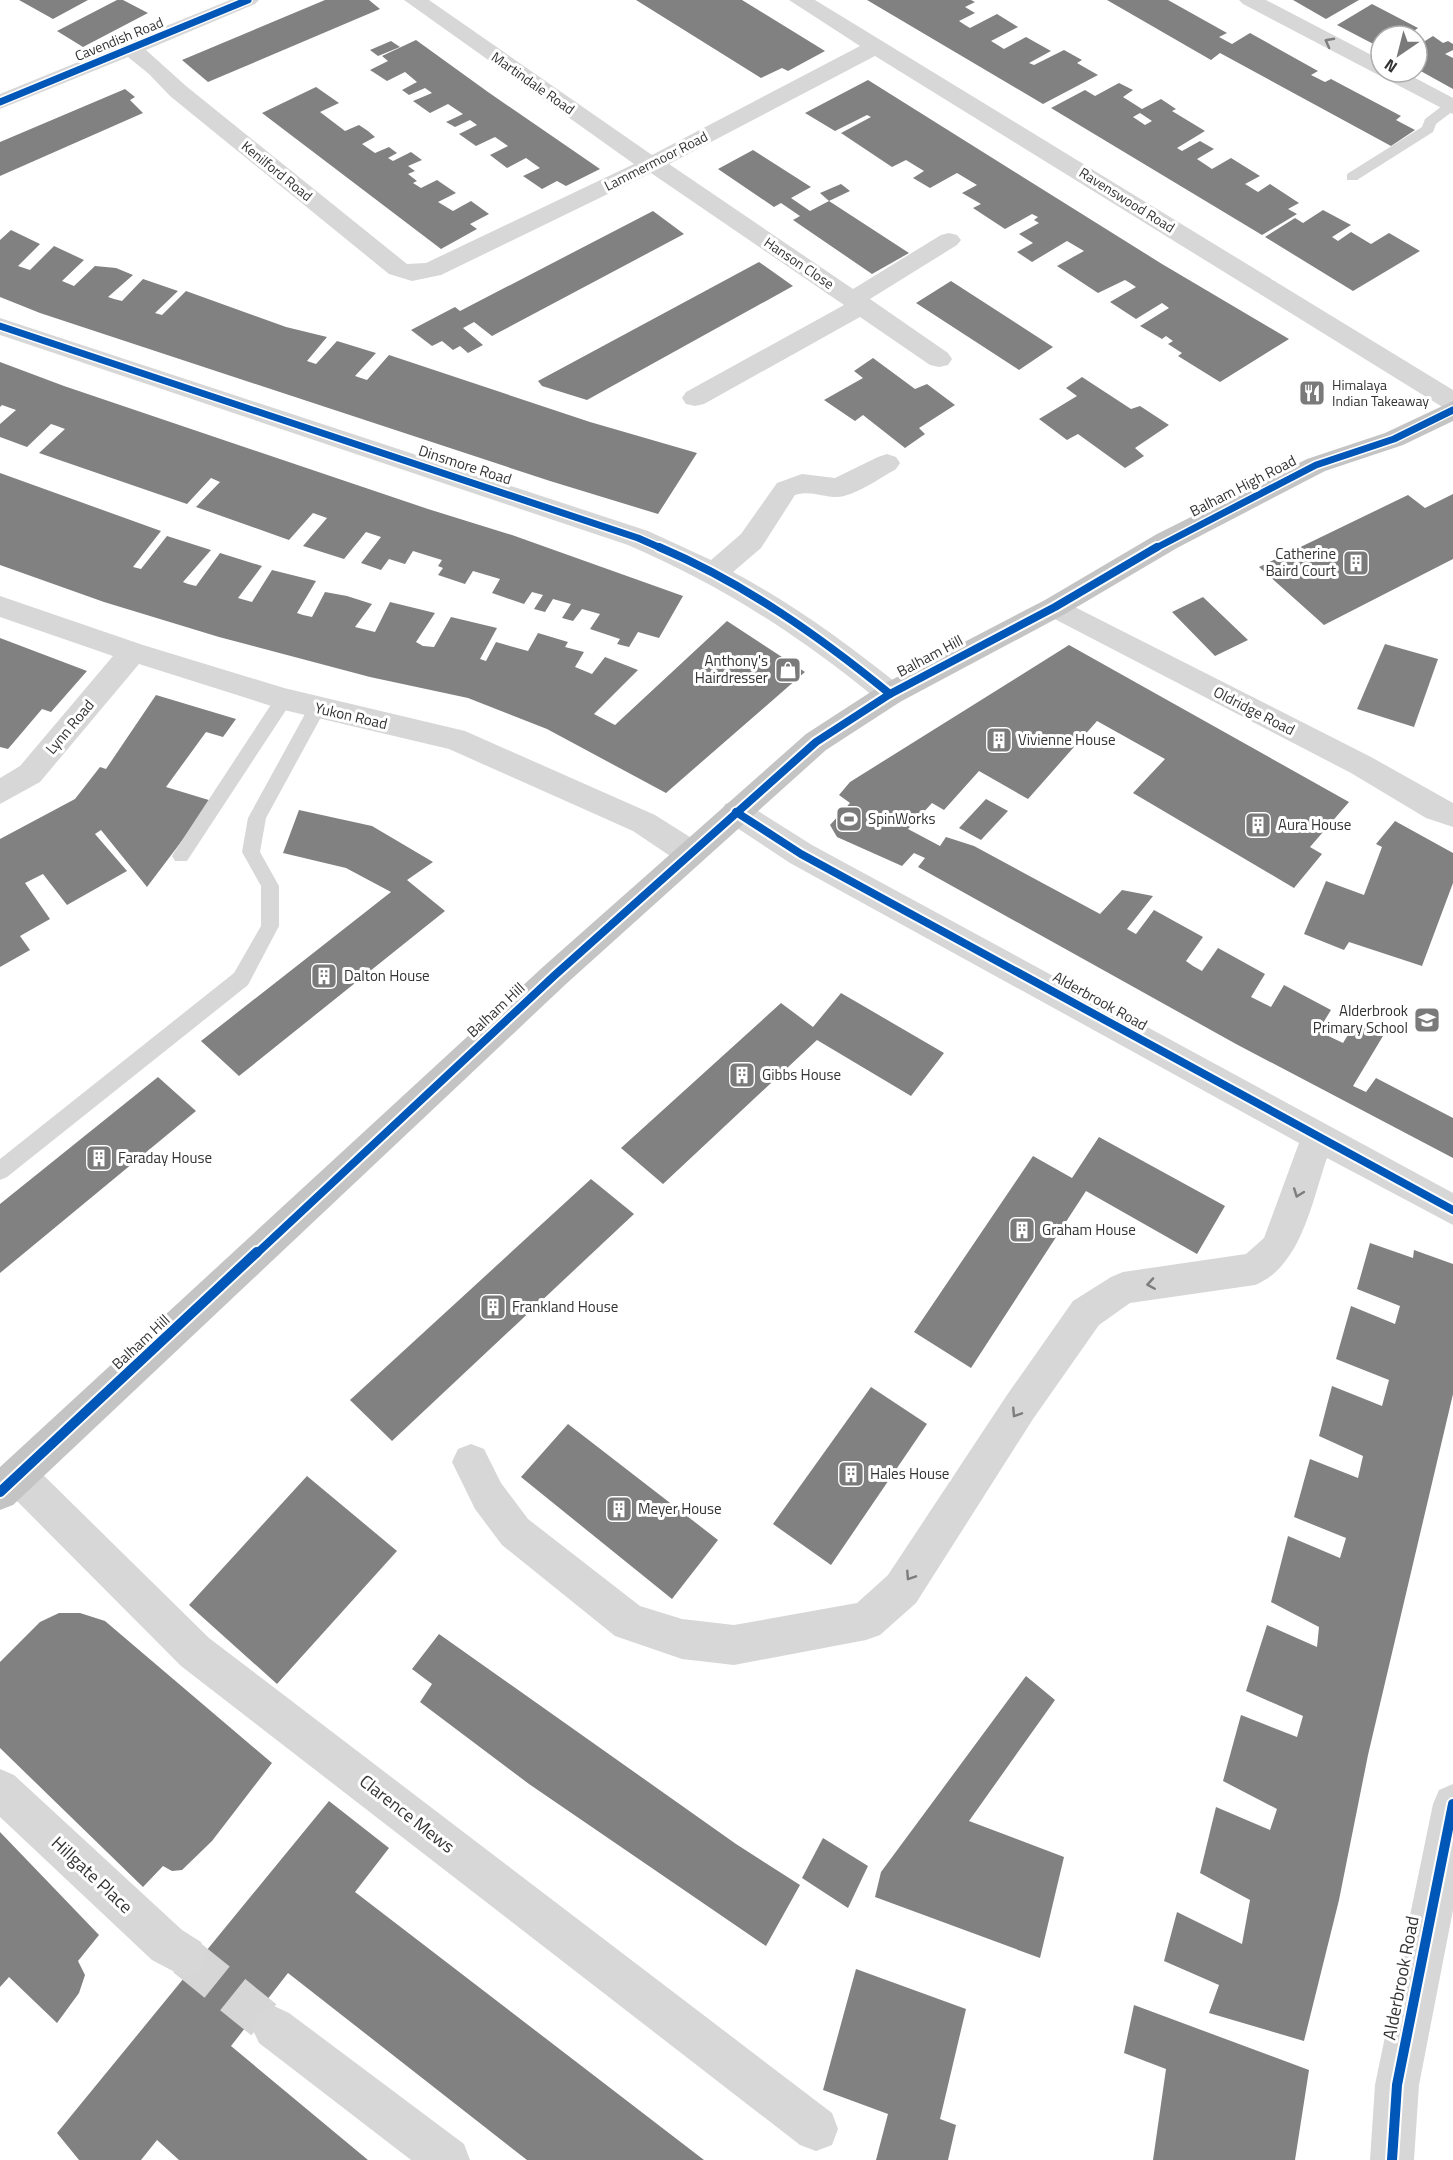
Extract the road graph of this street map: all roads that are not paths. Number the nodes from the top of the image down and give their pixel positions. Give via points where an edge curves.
1 (248, 0) edge
2 (415, 0) edge
3 (800, 0) edge
4 (1250, 0) edge
5 (877, 46) junction
6 (131, 50) junction
7 (1369, 63) edge
8 (0, 77) edge
9 (1409, 84) edge
10 (10, 97) edge
11 (1452, 107) edge
12 (653, 163) junction
13 (1352, 177) dead end
14 (949, 240) dead end
15 (432, 270) joint
16 (858, 302) junction
17 (0, 326) edge
18 (939, 359) dead end
19 (695, 398) dead end
20 (1453, 402) edge
21 (1453, 410) edge
22 (887, 463) dead end
23 (713, 574) junction
24 (0, 606) edge
25 (1055, 607) junction
26 (133, 652) junction
27 (890, 694) junction
28 (284, 699) junction
29 (317, 708) junction
30 (0, 792) edge
31 (736, 812) junction
32 (1453, 815) edge
33 (690, 853) junction
34 (182, 856) dead end
35 (1318, 1138) junction
36 (0, 1171) edge
37 (1453, 1210) edge
38 (471, 1461) dead end
39 (9, 1484) edge
40 (0, 1789) edge
41 (1453, 1804) edge
42 (186, 1957) tunnel mouth
43 (274, 2028) tunnel mouth
44 (816, 2129) dead end
45 (448, 2160) edge
46 (1392, 2160) edge

1 - 6 street, Cavendish Road
2 - 12 street, Martindale Road via 633,154
3 - 5 street, Ravenswood Road
7 -> 4 street
5 - 12 street, Lammermoor Road
5 - 20 street, Ravenswood Road
6 - 10 street, Cavendish Road
6 - 15 street, Kenilford Road via 398,269 412,273
8 - 10 street
9 - 11 street
11 - 13 lane via 1430,122 1428,129
12 - 15 street, Lammermoor Road
12 - 16 street, Hanson Close
14 - 16 street
16 - 18 street, Hanson Close
16 - 19 street
17 - 23 street, Dinsmore Road via 638,538
21 - 25 highway, Balham High Road via 1394,439 1316,465 1167,541
22 - 23 street via 838,488 802,483 786,489 751,541
23 - 27 street, Dinsmore Road via 836,650
24 - 26 street, Yukon Road
25 - 27 highway, Balham Hill
25 - 32 street, Oldridge Road
26 - 28 street, Yukon Road
26 - 30 street, Lynn Road via 30,774
27 - 31 highway, Balham Hill via 816,742
28 - 29 street, Yukon Road
28 - 34 lane
29 - 33 street, Yukon Road via 455,739 644,823
29 - 36 lane via 257,818 251,852 270,886 270,926 241,979
31 - 33 highway, Balham Hill
31 - 35 street, Alderbrook Road via 801,854
33 - 39 highway, Balham Hill
35 - 37 street, Alderbrook Road
35 -> 38 street via 1278,1248 1255,1269 1123,1288 1086,1312 902,1589 866,1621 734,1646 682,1639 629,1622 515,1532 488,1496
39 - 44 street, Clarence Mews via 195,1652
40 - 42 street, Hillgate Place via 167,1945
41 - 46 street, Alderbrook Road via 1397,2085
43 - 45 street

